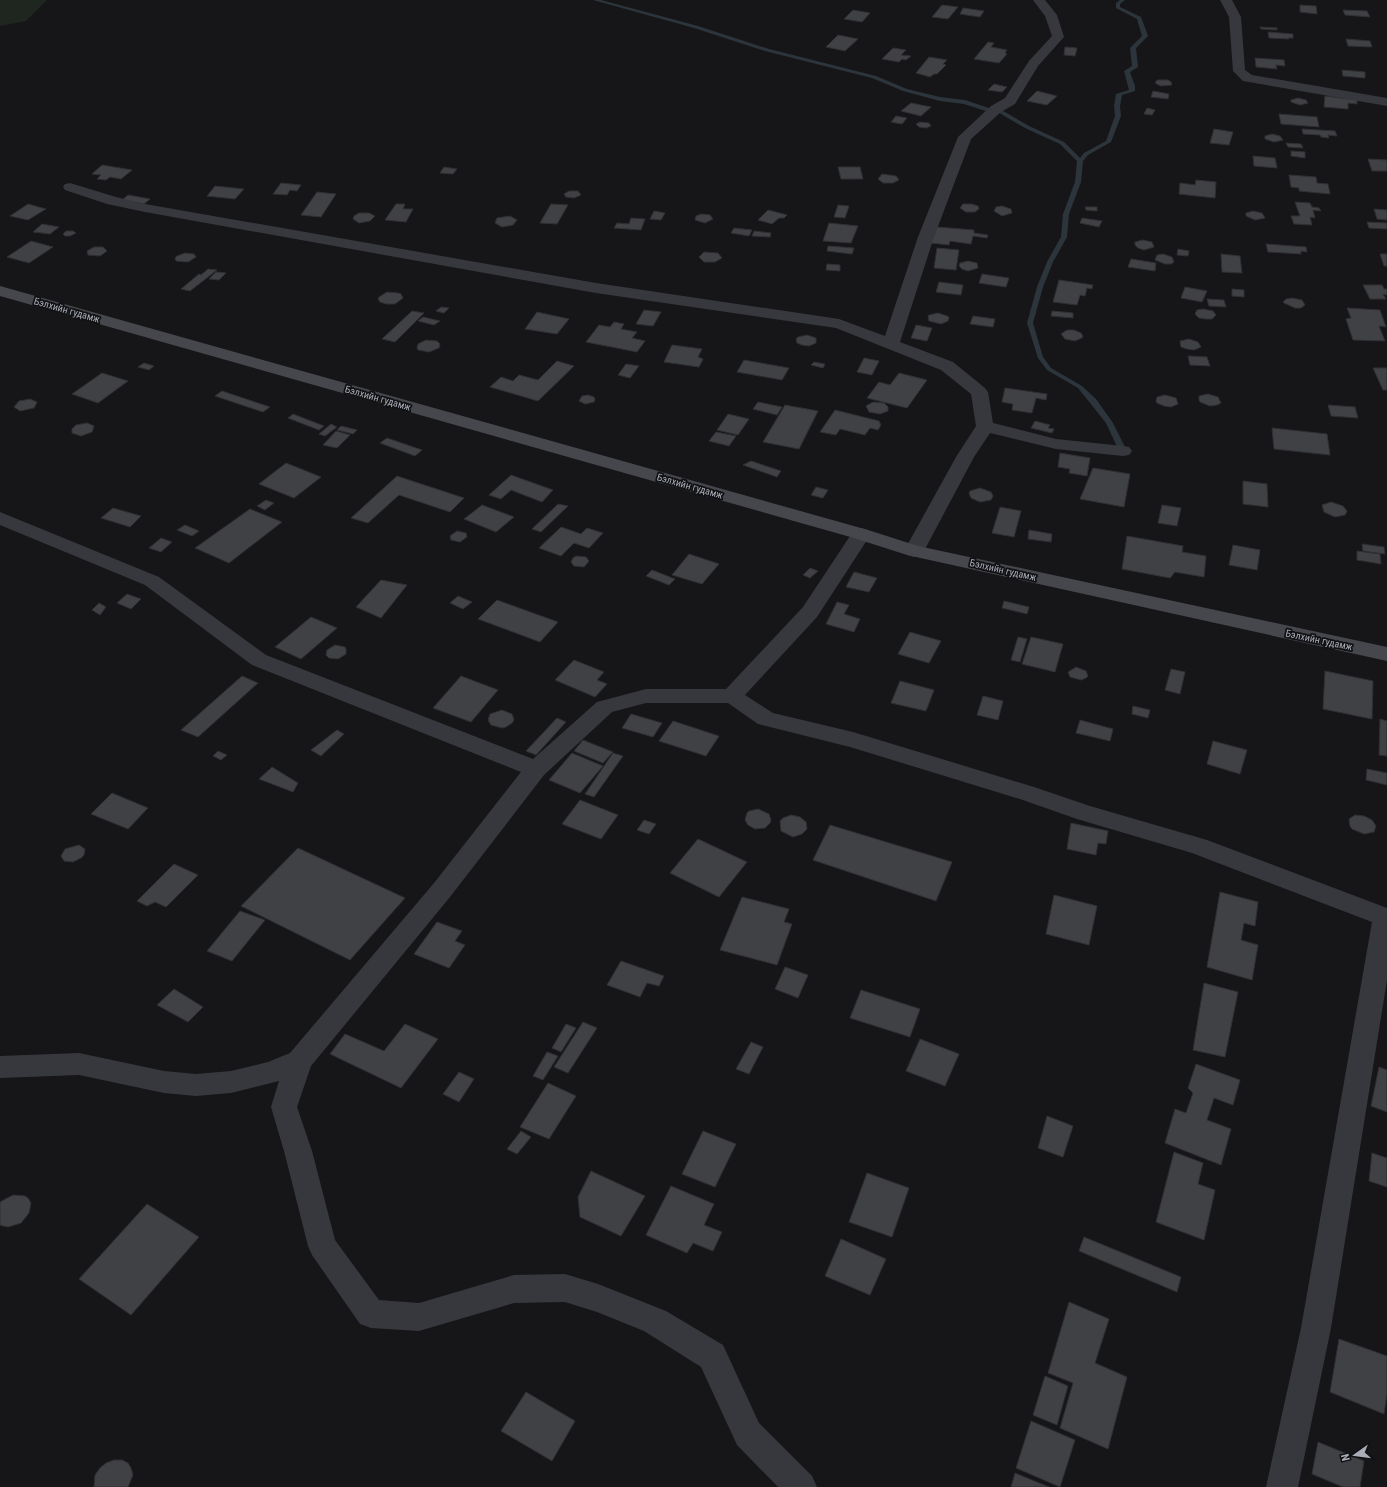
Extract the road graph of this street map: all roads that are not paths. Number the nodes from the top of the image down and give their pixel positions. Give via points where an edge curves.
1 (1039, 0) edge
2 (1226, 0) edge
3 (1387, 102) edge
4 (70, 187) dead end
5 (0, 291) edge
6 (891, 344) junction
7 (985, 426) junction
8 (1123, 451) dead end
9 (0, 518) edge
10 (861, 534) junction
11 (914, 551) junction
12 (1387, 654) edge
13 (732, 696) junction
14 (536, 769) junction
15 (1386, 917) edge
16 (299, 1061) junction
17 (0, 1067) edge
18 (801, 1487) edge
19 (1282, 1487) edge

1 - 6 street via 1051,15 1058,37 1033,64 1010,101 996,109 965,137 926,237
2 - 3 street via 1234,17 1239,71 1248,78
4 - 6 street via 112,201 145,208 596,288 839,324
5 - 10 main road, Бэлхийн гудамж
6 - 7 street via 947,366 979,392
7 - 8 street via 1056,444
7 - 11 street via 965,457
9 - 14 street via 152,581 259,660
10 - 11 main road, Бэлхийн гудамж
10 - 13 street via 810,612
11 - 12 main road, Бэлхийн гудамж
13 - 14 street via 646,696 605,707
13 - 15 street via 766,719 854,740 1026,792 1085,814 1200,846
14 - 16 street via 442,890
15 - 19 street via 1316,1328
16 - 17 street via 271,1073 231,1082 196,1086 79,1064
16 - 18 street via 284,1107 322,1246 371,1314 420,1317 514,1289 565,1288 598,1298 655,1321 712,1356 748,1434

